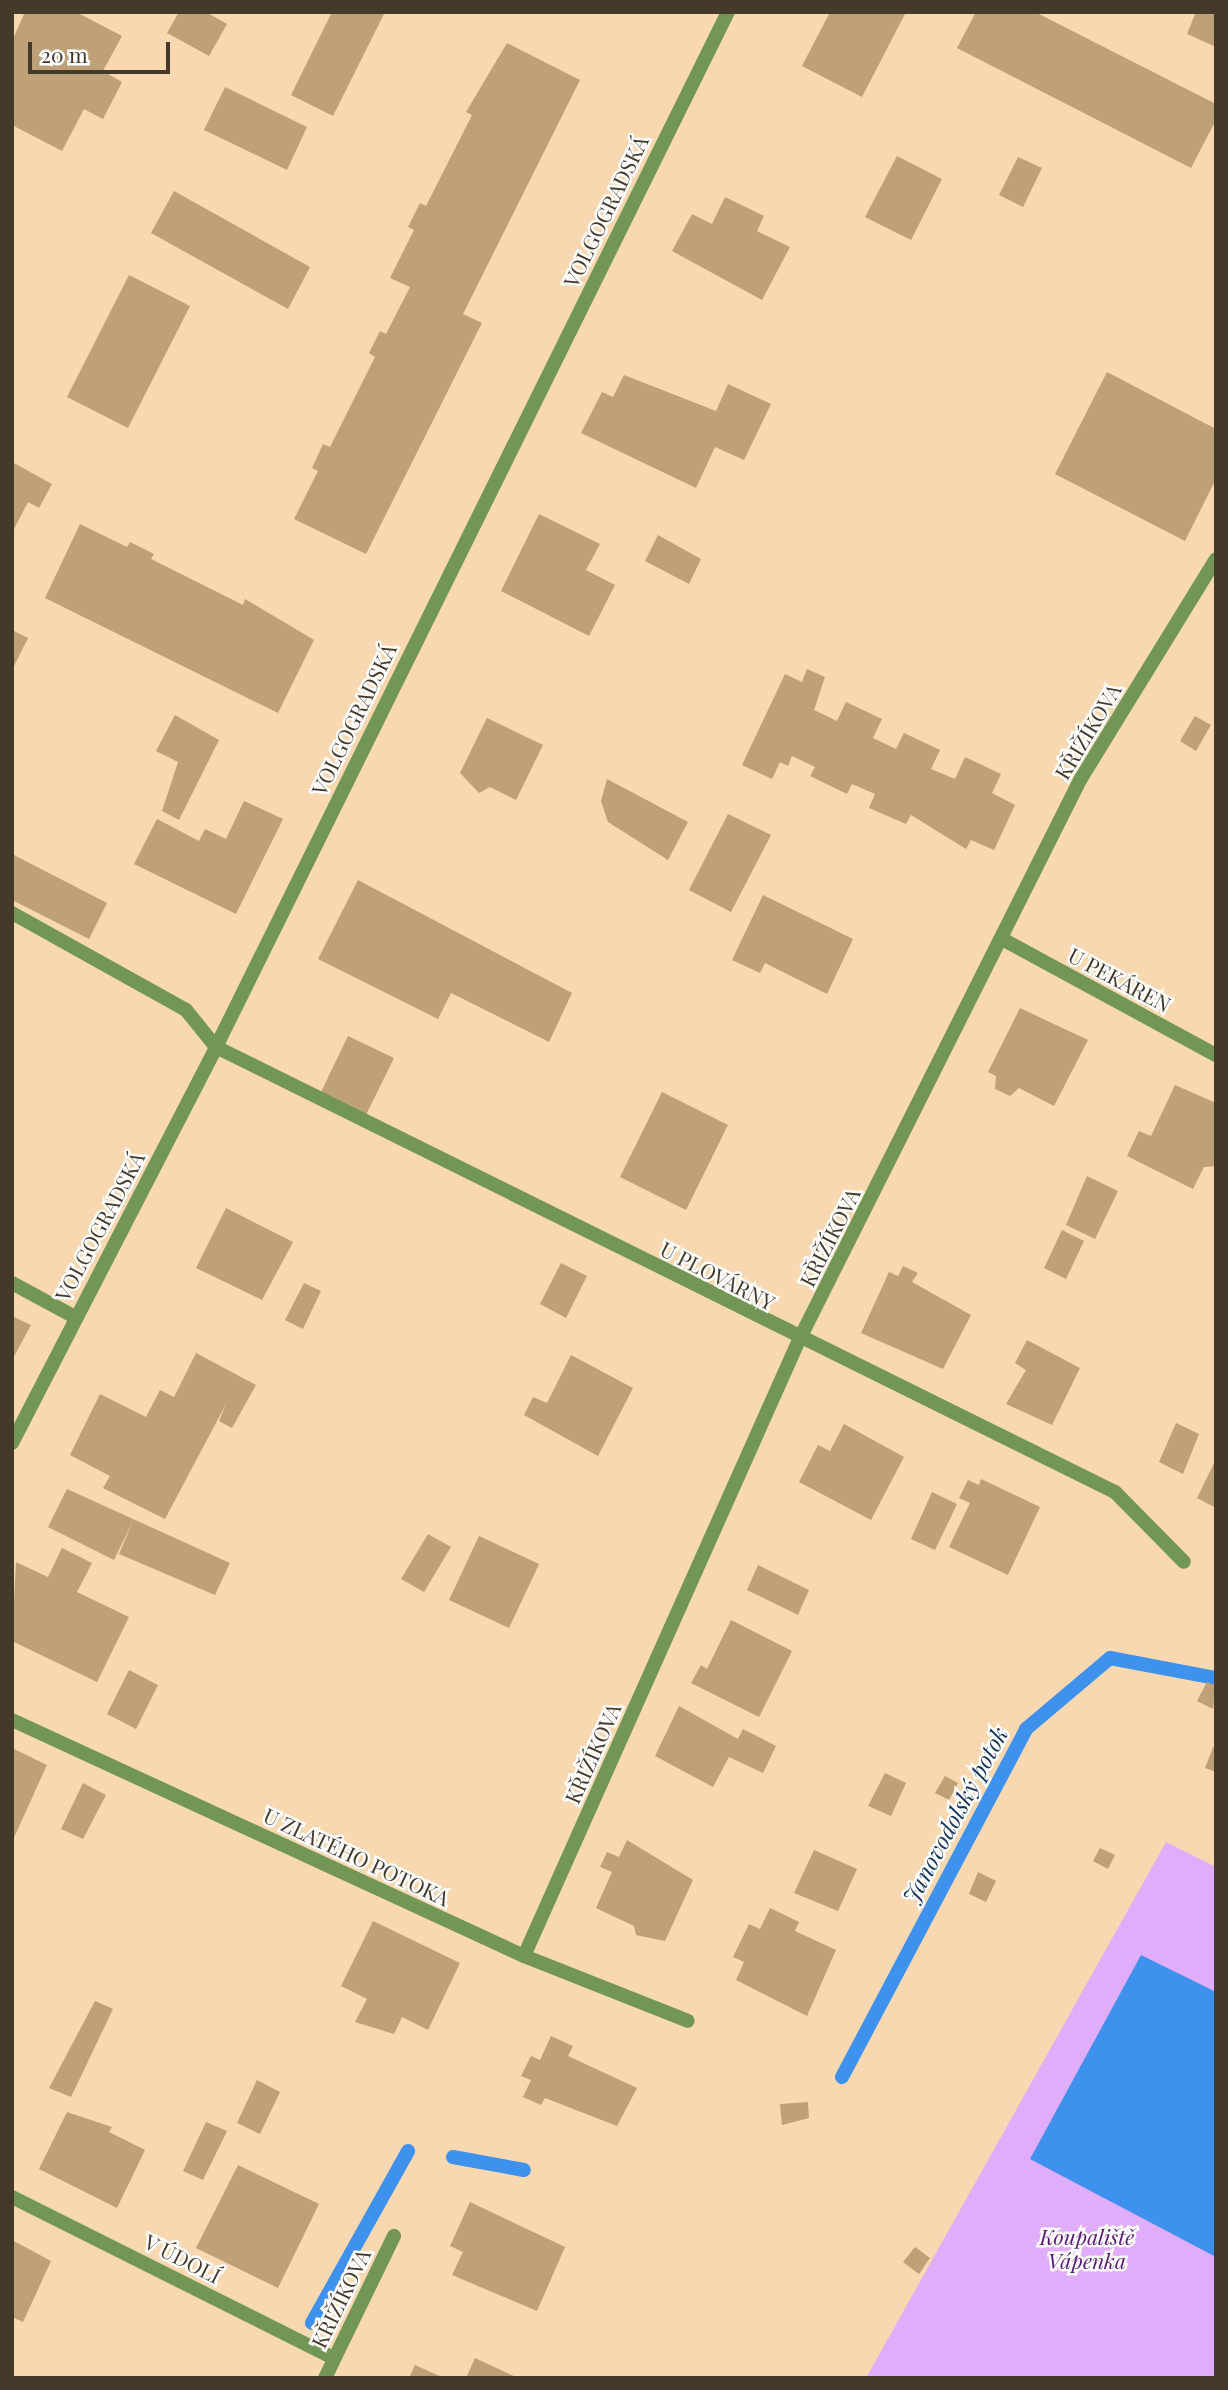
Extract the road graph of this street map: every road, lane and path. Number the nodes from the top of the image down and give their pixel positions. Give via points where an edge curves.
1 (728, 12) edge
2 (1216, 559) edge
3 (12, 913) edge
4 (1004, 940) junction
5 (216, 1047) junction
6 (1216, 1055) edge
7 (12, 1283) edge
8 (75, 1317) junction
9 (799, 1340) junction
10 (12, 1443) edge
11 (1184, 1562) dead end
12 (12, 1720) edge
13 (524, 1956) junction
14 (688, 2021) dead end
15 (12, 2197) edge
16 (394, 2236) dead end
17 (334, 2358) junction
18 (325, 2378) edge

1 - 5 street, VOLGOGRADSKÁ
2 - 4 street, KŘIŽÍKOVA via 1080,780
3 - 5 street via 186,1010
4 - 6 street, U PEKÁREN
4 - 9 street, KŘIŽÍKOVA
5 - 8 street, VOLGOGRADSKÁ
5 - 9 street, U PLOVÁRNY
7 - 8 street
8 - 10 street, VOLGOGRADSKÁ
9 - 11 street, U PLOVÁRNY via 1115,1492
9 - 13 street, KŘIŽÍKOVA
12 - 13 street, U ZLATÉHO POTOKA
13 - 14 street, U ZLATÉHO POTOKA
15 - 17 street, V ÚDOLÍ
16 - 17 street, KŘIŽÍKOVA
17 - 18 street, KŘIŽÍKOVA

